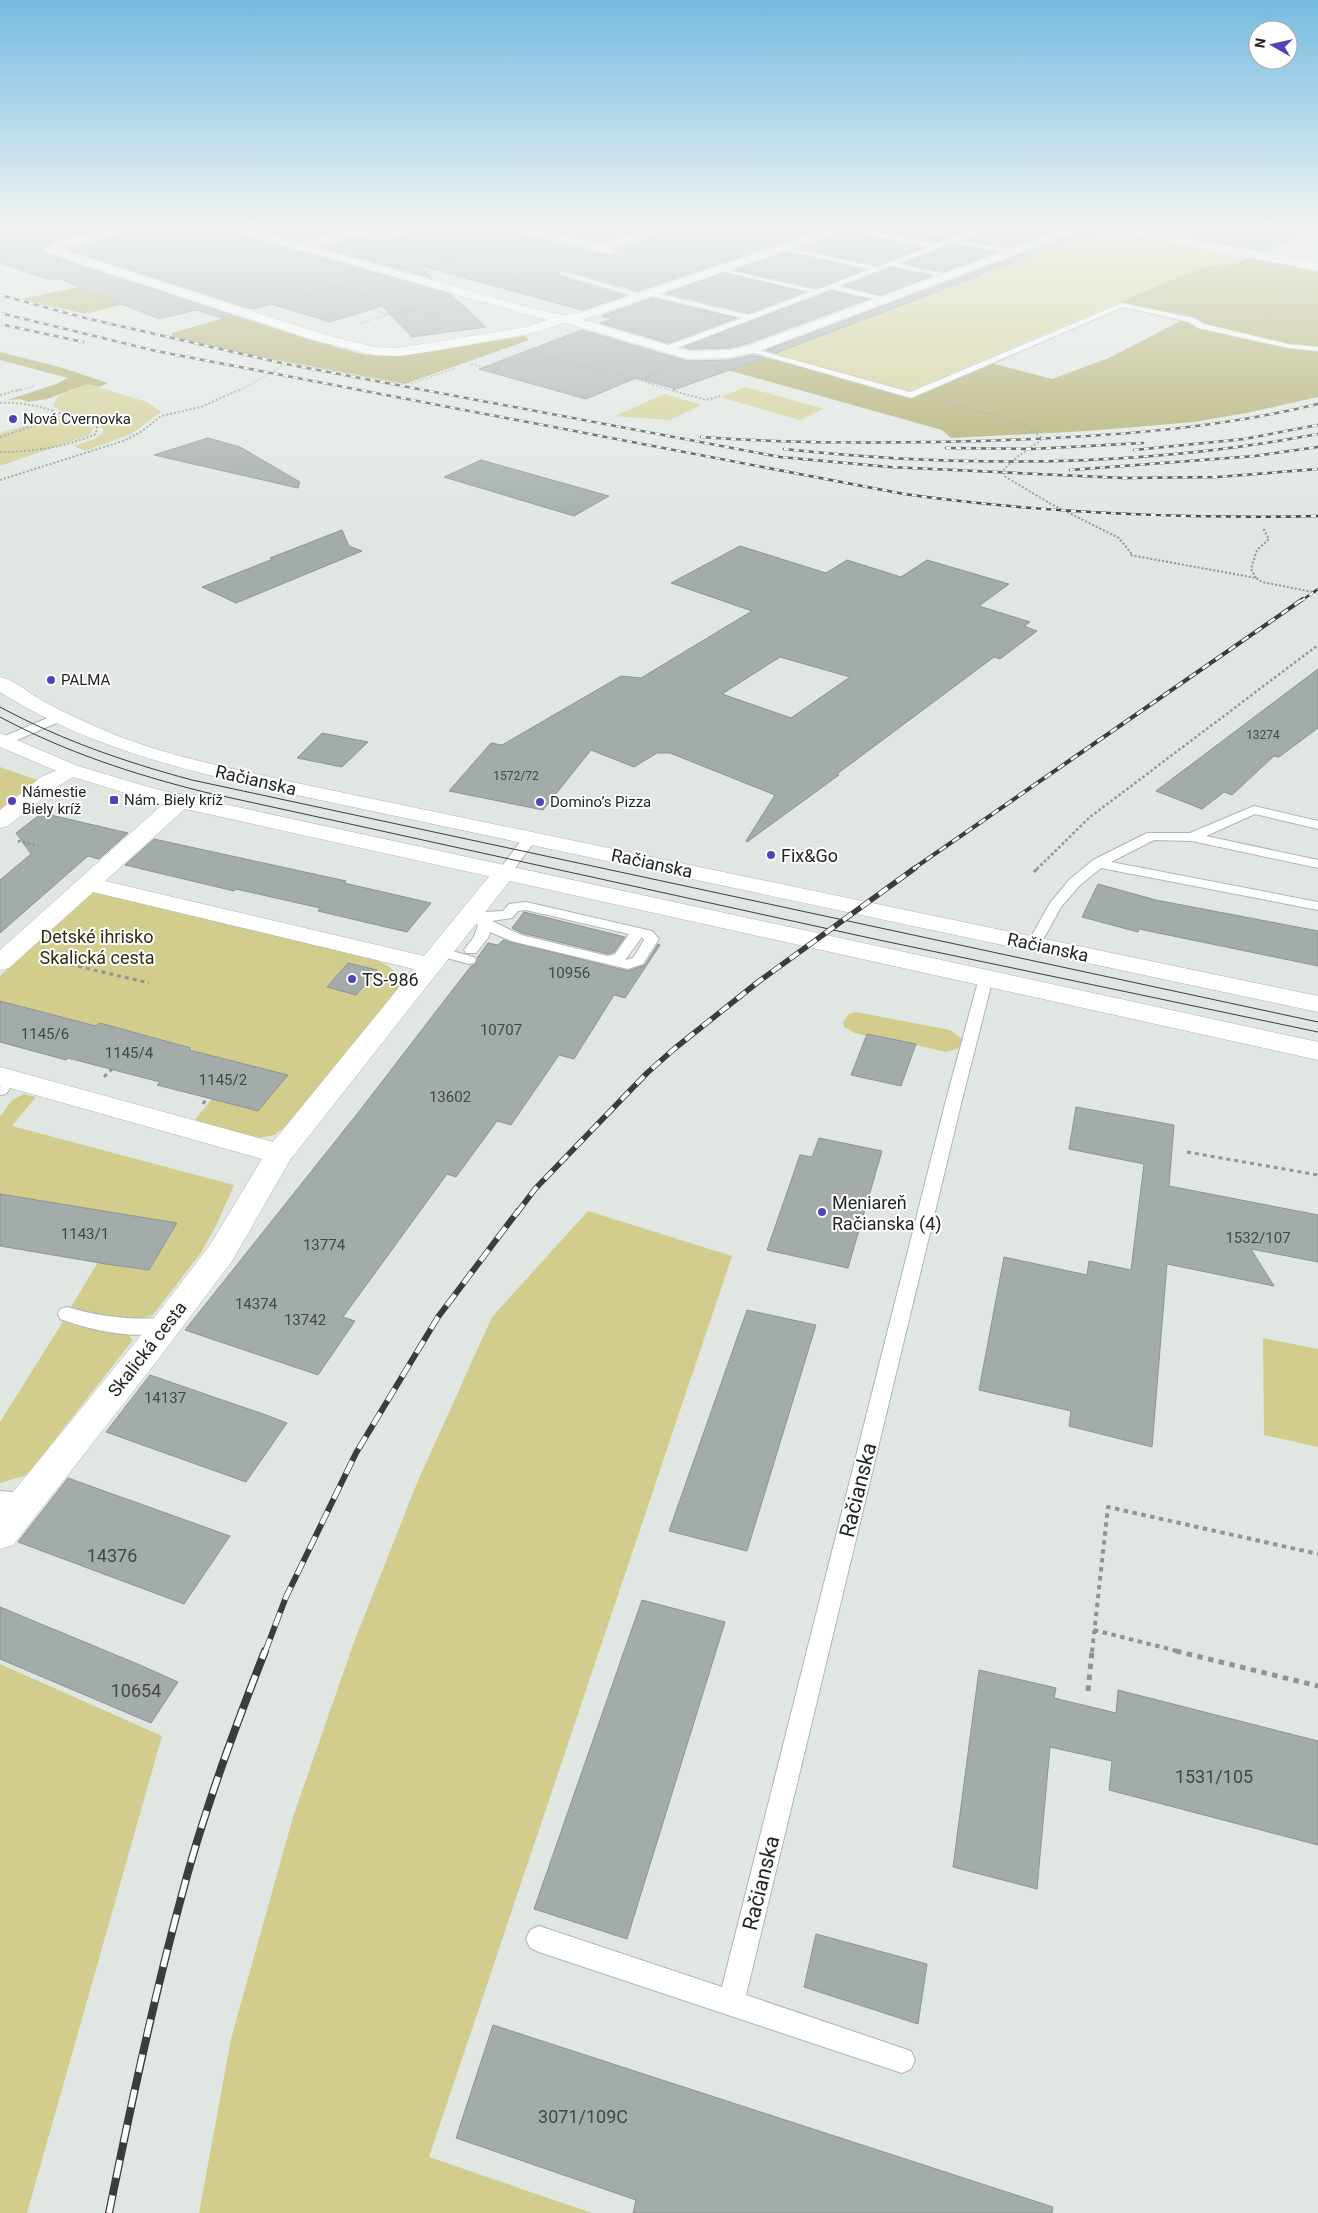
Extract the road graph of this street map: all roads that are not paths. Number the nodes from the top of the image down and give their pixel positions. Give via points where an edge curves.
1 (297, 329) edge
2 (531, 329) edge
3 (594, 329) edge
4 (717, 329) edge
5 (804, 329) edge
6 (1063, 329) edge
7 (1215, 329) edge
8 (666, 349) junction
9 (1318, 349) edge
10 (748, 350) junction
11 (0, 684) edge
12 (57, 718) junction
13 (1, 741) edge
14 (71, 770) junction
15 (180, 801) junction
16 (0, 821) edge
17 (1318, 825) edge
18 (1192, 837) junction
19 (530, 838) junction
20 (1098, 863) junction
21 (1318, 864) edge
22 (504, 873) junction
23 (90, 884) junction
24 (1318, 906) edge
25 (478, 919) junction
26 (1034, 944) junction
27 (470, 955) joint
28 (7, 957) edge
29 (436, 959) junction
30 (986, 978) junction
31 (1318, 1004) edge
32 (1318, 1051) edge
33 (3, 1081) edge
34 (279, 1154) junction
35 (67, 1314) dead end
36 (166, 1325) junction
37 (13, 1501) edge
38 (0, 1534) edge
39 (539, 1939) dead end
40 (731, 2002) junction
41 (902, 2060) dead end

1 - 2 street via 374,351 398,352
3 - 8 street
4 - 8 lane
5 - 10 street
6 - 10 lane via 912,394
7 - 9 lane via 1288,346
8 - 10 street via 700,356
11 - 12 street, Račianska
12 - 13 lane
12 - 19 street, Račianska via 114,742 183,763
13 - 14 street, Račianska
14 - 15 street, Račianska
14 - 16 street via 49,782
15 - 22 street, Račianska
15 - 23 street
17 - 18 lane via 1254,810
18 - 20 lane via 1152,836
18 - 21 lane
19 - 22 lane
19 - 26 street, Račianska
20 - 24 lane
20 - 26 lane via 1064,894
22 - 25 street, Skalická cesta
22 - 30 street, Račianska
23 - 28 street
23 - 29 street
25 - 25 lane via 504,934 519,934 600,956 620,957 638,932 614,930 537,912 526,906 514,907 507,915
25 - 27 lane via 481,938
25 - 29 street, Skalická cesta
26 - 31 street, Račianska
27 - 29 lane
29 - 34 street, Skalická cesta
30 - 32 street, Račianska
30 - 40 lane, Račianska
33 - 34 street
34 - 36 street, Skalická cesta via 221,1253
35 - 36 lane via 80,1319 143,1328
36 - 37 street, Skalická cesta
37 - 38 street, Skalická cesta
39 - 40 lane
40 - 41 lane

